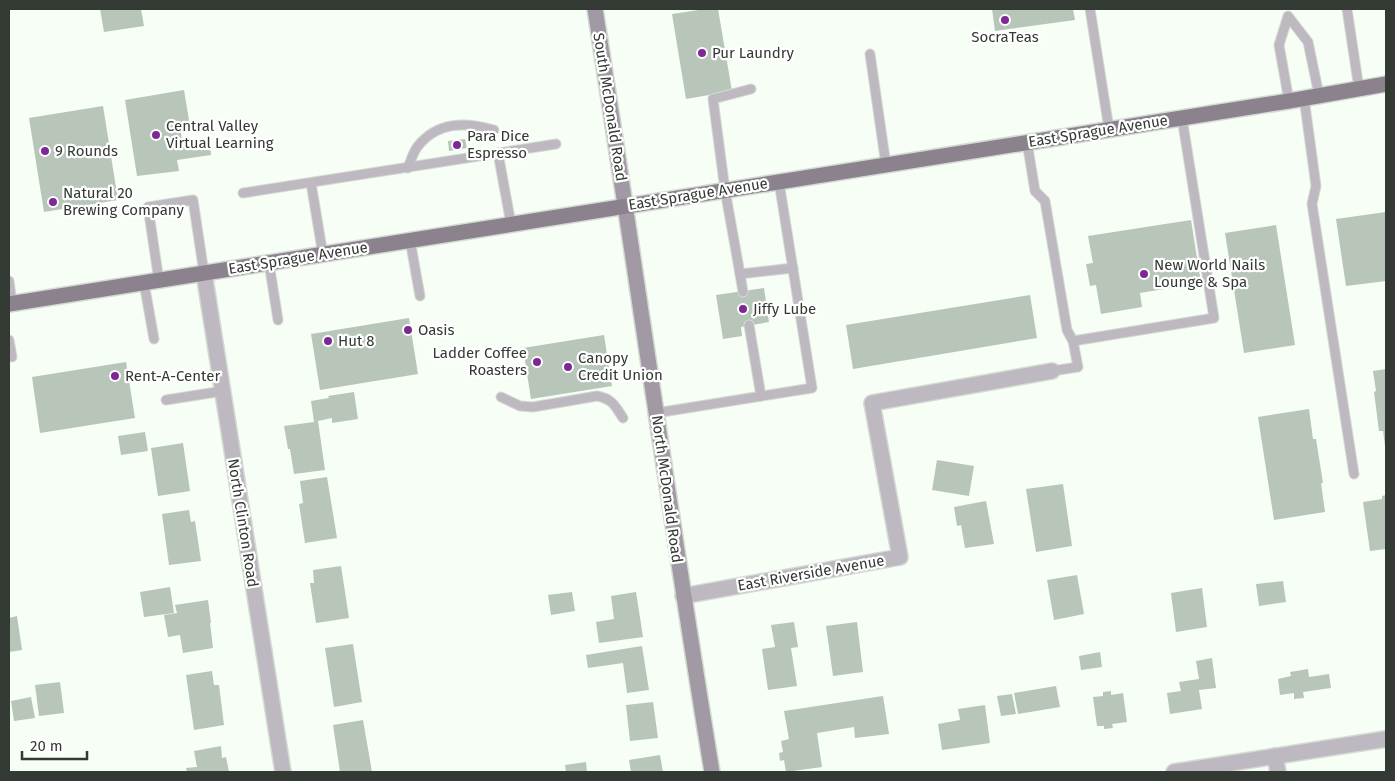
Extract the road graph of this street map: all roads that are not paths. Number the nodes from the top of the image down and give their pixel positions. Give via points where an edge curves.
1 (595, 9) edge
2 (1090, 9) edge
3 (1346, 9) edge
4 (1288, 13) edge
5 (870, 54) dead end
6 (1386, 84) edge
7 (1359, 89) junction
8 (751, 90) dead end
9 (1304, 98) junction
10 (1182, 118) junction
11 (1109, 129) junction
12 (494, 130) dead end
13 (1026, 142) junction
14 (556, 144) dead end
15 (498, 153) junction
16 (886, 165) junction
17 (408, 168) junction
18 (779, 182) junction
19 (311, 183) junction
20 (725, 190) junction
21 (243, 193) dead end
22 (626, 206) junction
23 (511, 224) junction
24 (410, 240) junction
25 (323, 255) junction
26 (269, 263) junction
27 (793, 268) junction
28 (204, 273) junction
29 (740, 274) junction
30 (9, 281) edge
31 (151, 282) junction
32 (743, 292) dead end
33 (420, 296) dead end
34 (10, 303) edge
35 (278, 320) dead end
36 (749, 325) dead end
37 (154, 339) dead end
38 (9, 340) edge
39 (1073, 341) junction
40 (12, 358) dead end
41 (1052, 371) joint
42 (223, 391) junction
43 (761, 396) junction
44 (501, 397) dead end
45 (166, 400) dead end
46 (656, 413) junction
47 (622, 418) dead end
48 (1354, 474) dead end
49 (683, 596) junction
50 (1386, 739) edge
51 (1275, 756) junction
52 (282, 772) edge
53 (712, 772) edge
54 (1174, 772) edge
55 (1278, 772) edge

1 - 22 street, South McDonald Road
2 - 11 lane
3 - 7 lane
4 - 9 lane via 1308,42
4 - 9 lane via 1279,46
5 - 16 lane
6 - 7 main road, East Sprague Avenue
7 - 9 main road, East Sprague Avenue
8 - 20 lane via 713,100
9 - 10 main road, East Sprague Avenue
9 - 48 lane via 1316,186 1312,204
10 - 11 main road, East Sprague Avenue
10 - 39 lane via 1214,318
11 - 13 main road, East Sprague Avenue
12 - 17 lane via 459,125 432,132 416,147
13 - 16 main road, East Sprague Avenue
13 - 39 lane via 1034,192 1045,201 1067,330
14 - 15 lane
15 - 17 lane
15 - 23 lane
16 - 18 main road, East Sprague Avenue
17 - 19 lane
18 - 20 main road, East Sprague Avenue
18 - 27 lane
19 - 21 lane
19 - 25 lane
20 - 22 main road, East Sprague Avenue
20 - 29 lane
22 - 23 main road, East Sprague Avenue
22 - 46 street, North McDonald Road
23 - 24 main road, East Sprague Avenue
24 - 25 main road, East Sprague Avenue
24 - 33 lane
25 - 26 main road, East Sprague Avenue
26 - 28 main road, East Sprague Avenue
26 - 35 lane
27 - 29 lane
27 - 43 lane via 812,388
28 - 31 main road, East Sprague Avenue
28 - 31 lane via 193,200 148,207
28 - 42 street, North Clinton Road
29 - 32 lane
30 - 34 lane
31 - 34 main road, East Sprague Avenue
31 - 37 lane
36 - 43 lane
38 - 40 lane
39 - 41 lane via 1078,367
41 - 49 street, East Riverside Avenue via 872,403 900,557
42 - 45 lane
42 - 52 street, North Clinton Road
43 - 46 lane
44 - 47 lane via 520,406 533,407 598,396 612,402
46 - 49 street, North McDonald Road
49 - 53 street, North McDonald Road
50 - 51 street
51 - 54 street
51 - 55 street

